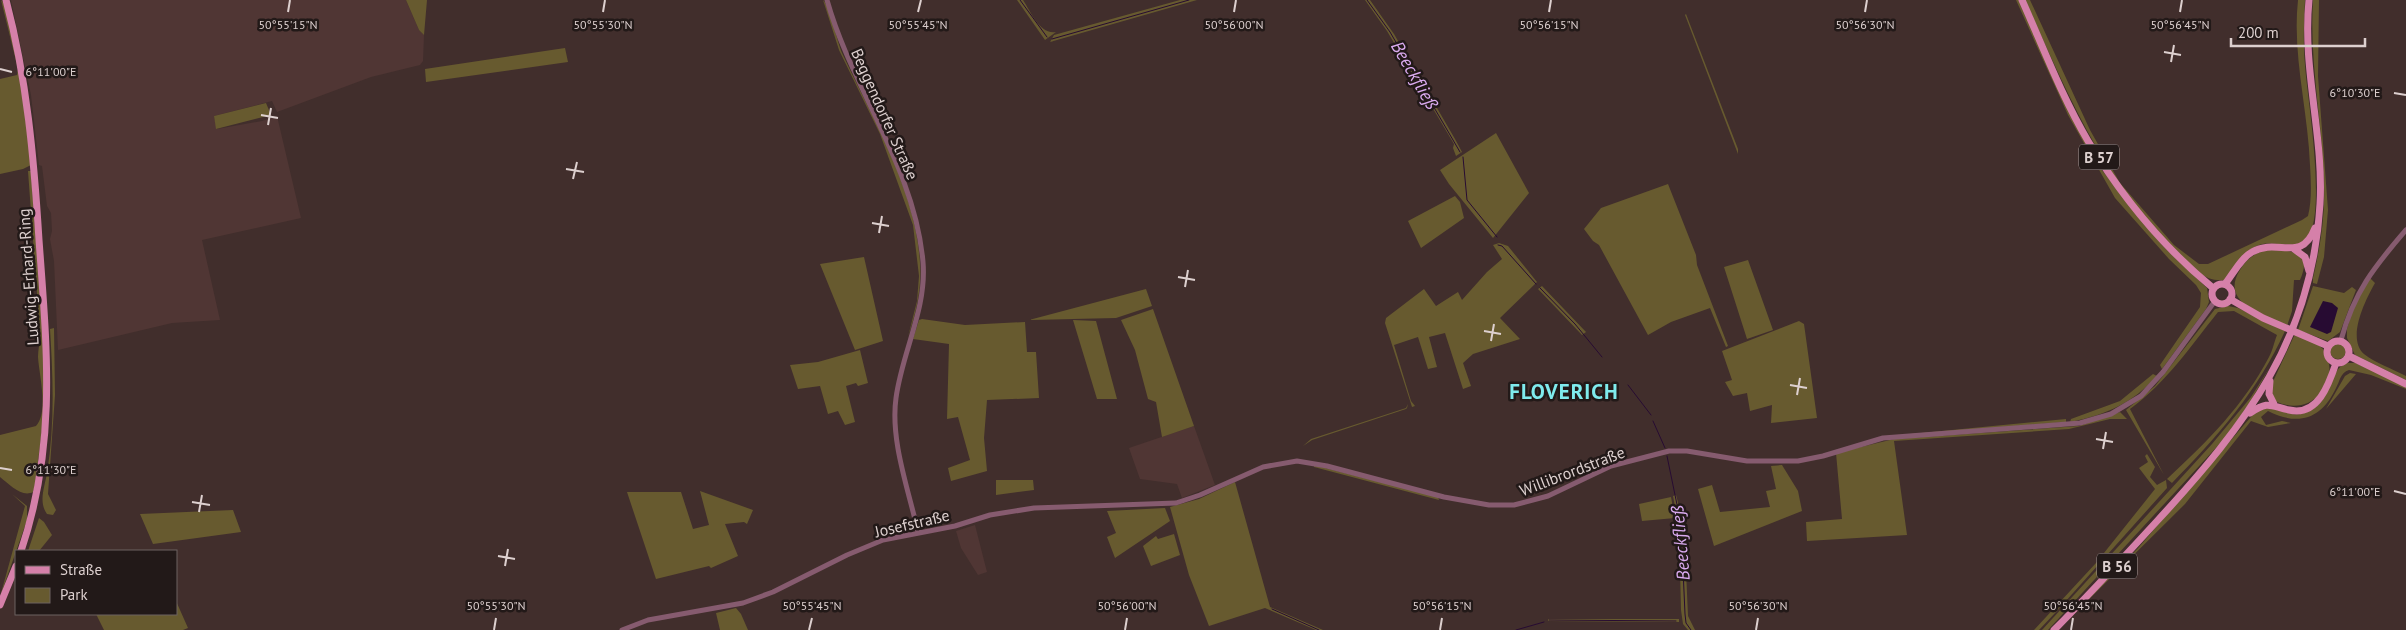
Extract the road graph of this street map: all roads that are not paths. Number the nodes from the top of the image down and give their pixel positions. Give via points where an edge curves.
1 (6, 0) edge
2 (827, 0) edge
3 (2022, 0) edge
4 (2309, 0) edge
5 (2319, 219) junction
6 (2406, 230) edge
7 (2294, 249) junction
8 (2309, 276) junction
9 (2225, 284) junction
10 (2213, 288) junction
11 (2230, 299) junction
12 (2215, 302) junction
13 (2341, 340) junction
14 (2328, 346) junction
15 (2349, 356) junction
16 (2336, 363) junction
17 (2272, 374) junction
18 (2406, 384) edge
19 (2274, 404) junction
20 (2248, 414) junction
21 (1303, 461) joint
22 (918, 532) junction
23 (21, 550) edge
24 (15, 568) edge
25 (0, 605) edge
26 (622, 630) edge
27 (2054, 630) edge

1 - 23 main road, Ludwig-Erhard-Ring via 28,105 48,380 43,463
2 - 22 street, Beggendorfer Straße via 841,45 895,160 921,247 921,297 895,401 896,434
3 - 10 main road, B 57 via 2088,141 2156,235
4 - 5 main road, B 56 via 2308,54 2318,154
5 - 7 main road, B 56 via 2310,240
5 - 8 main road, B 56
6 - 13 street via 2359,290
7 - 8 main road via 2305,257
7 - 9 main road via 2267,247 2252,252
8 - 17 main road, B 56 via 2290,336
9 - 10 main road
9 - 11 main road via 2231,291
10 - 12 main road
11 - 12 main road via 2223,304
11 - 14 main road via 2263,318
12 - 21 street, Willibrordstraße via 2156,381 2141,396 2111,414 2074,424 1883,438 1812,458 1784,461 1747,461 1669,451 1611,466 1548,496 1514,505 1489,505 1444,497
13 - 14 main road
13 - 15 main road via 2349,347
14 - 16 main road via 2329,358
15 - 16 main road
15 - 18 main road
16 - 19 main road via 2323,395 2314,405 2298,411
17 - 19 main road, B 56 via 2269,394
17 - 20 main road, B 56
19 - 20 main road, B 56 via 2264,405
20 - 27 main road, B 56 via 2177,500
21 - 22 street, Josefstraße via 1263,467 1176,503 1034,508
22 - 26 street, Josefstraße via 862,548 756,598 731,606 648,620
24 - 25 main road

